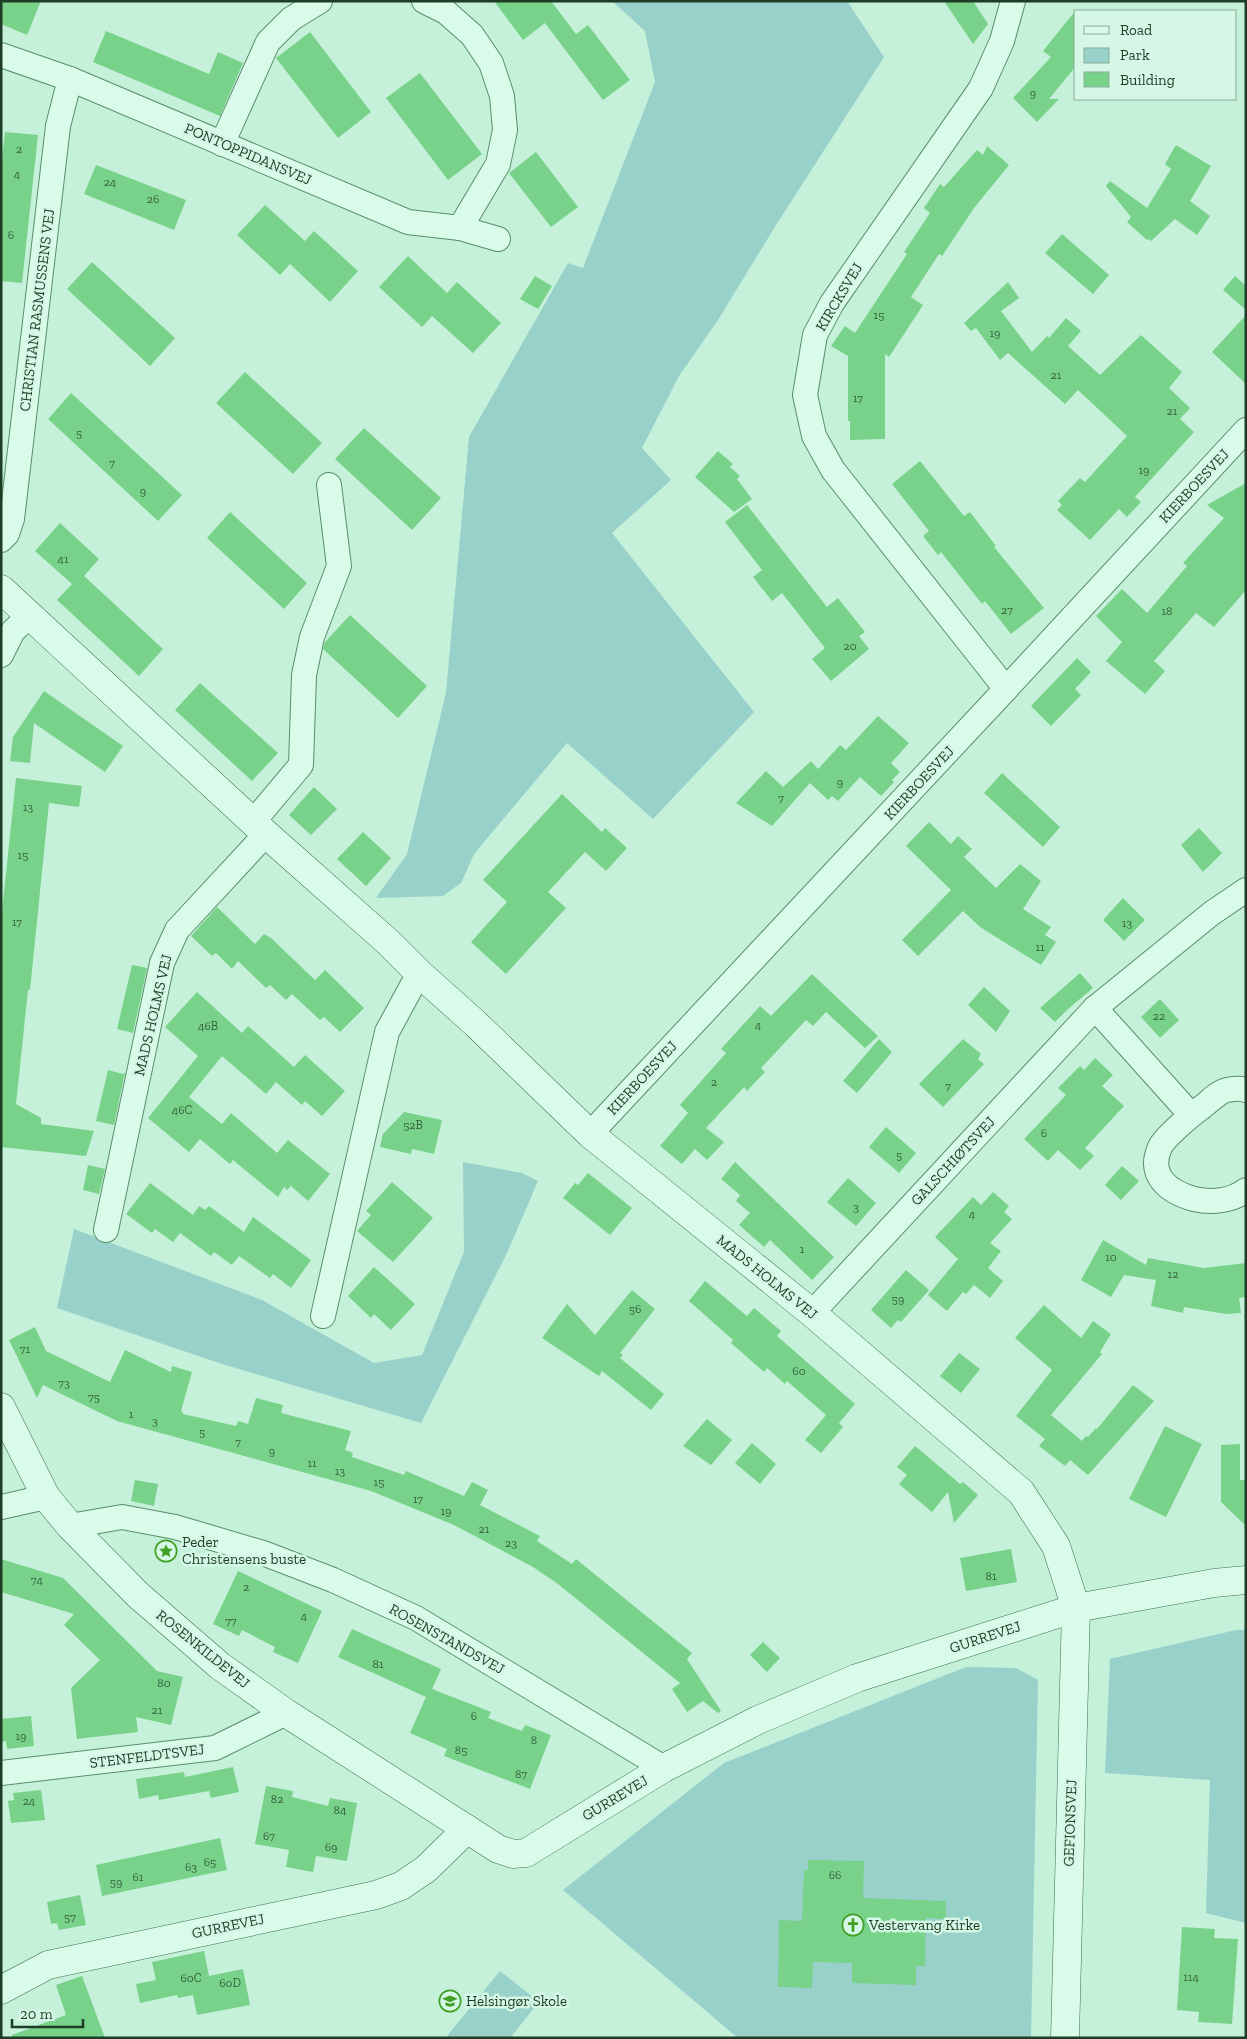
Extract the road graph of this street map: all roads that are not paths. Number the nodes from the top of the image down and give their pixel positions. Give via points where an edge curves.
1 (320, 1) edge
2 (424, 1) edge
3 (1013, 1) edge
4 (1, 55) edge
5 (70, 79) junction
6 (222, 144) junction
7 (460, 228) junction
8 (498, 239) dead end
9 (1246, 430) edge
10 (328, 485) dead end
11 (1, 540) edge
12 (1, 589) edge
13 (29, 616) junction
14 (1, 655) edge
15 (1006, 689) junction
16 (260, 828) junction
17 (1246, 890) edge
18 (418, 973) junction
19 (1095, 1008) junction
20 (1246, 1090) edge
21 (1191, 1115) junction
22 (590, 1134) junction
23 (1246, 1190) edge
24 (106, 1230) dead end
25 (812, 1314) junction
26 (323, 1316) dead end
27 (1, 1407) edge
28 (46, 1497) junction
29 (1, 1507) edge
30 (70, 1526) junction
31 (1246, 1580) edge
32 (1076, 1608) junction
33 (286, 1712) junction
34 (664, 1768) junction
35 (1, 1773) edge
36 (467, 1829) junction
37 (1, 1990) edge
38 (1065, 2038) edge

1 - 6 street via 291,18 268,42
2 - 7 street via 446,12 472,35 491,63 502,96 505,130 498,164
3 - 15 street, KIRCKSVEJ via 1002,41 981,88 832,303 815,335 805,395 814,436 833,470
4 - 5 street, PONTOPPIDANSVEJ
5 - 6 street, PONTOPPIDANSVEJ
5 - 11 street, CHRISTIAN RASMUSSENS VEJ via 58,126 12,519 7,534
6 - 7 street, PONTOPPIDANSVEJ via 408,222
7 - 8 street, PONTOPPIDANSVEJ
9 - 15 street, KIERBOESVEJ
10 - 16 street, MADS HOLMS VEJ via 338,566 312,637 304,675 301,765
12 - 13 street, MADS HOLMS VEJ
13 - 14 street via 13,631
13 - 16 street, MADS HOLMS VEJ
15 - 22 street, KIERBOESVEJ
16 - 18 street, MADS HOLMS VEJ via 388,942
16 - 24 street, MADS HOLMS VEJ via 177,930 162,963
17 - 19 street, GALSCHIØTSVEJ via 1212,913
18 - 22 street, MADS HOLMS VEJ
18 - 26 street via 386,1032
19 - 21 street
19 - 25 street, GALSCHIØTSVEJ
20 - 21 street via 1226,1090
21 - 23 street via 1160,1146 1156,1163 1160,1180 1175,1193 1196,1200 1218,1201
22 - 25 street, MADS HOLMS VEJ
25 - 32 street, MADS HOLMS VEJ via 1021,1492 1056,1546
27 - 28 street, ROSENKILDEVEJ
28 - 29 street
28 - 30 street, ROSENKILDEVEJ
30 - 33 street, ROSENKILDEVEJ via 138,1594 220,1666
30 - 34 street, ROSENSTANDSVEJ via 122,1517 176,1527 263,1553 333,1580 416,1618
31 - 32 street, GURREVEJ
32 - 34 street, GURREVEJ via 857,1678 758,1720
32 - 38 street, GEFIONSVEJ
33 - 35 street, STENFELDTSVEJ via 215,1748
33 - 36 street, ROSENKILDEVEJ
34 - 36 street, GURREVEJ via 526,1853 513,1854 498,1849
36 - 37 street, GURREVEJ via 426,1869 401,1886 376,1895 48,1965

